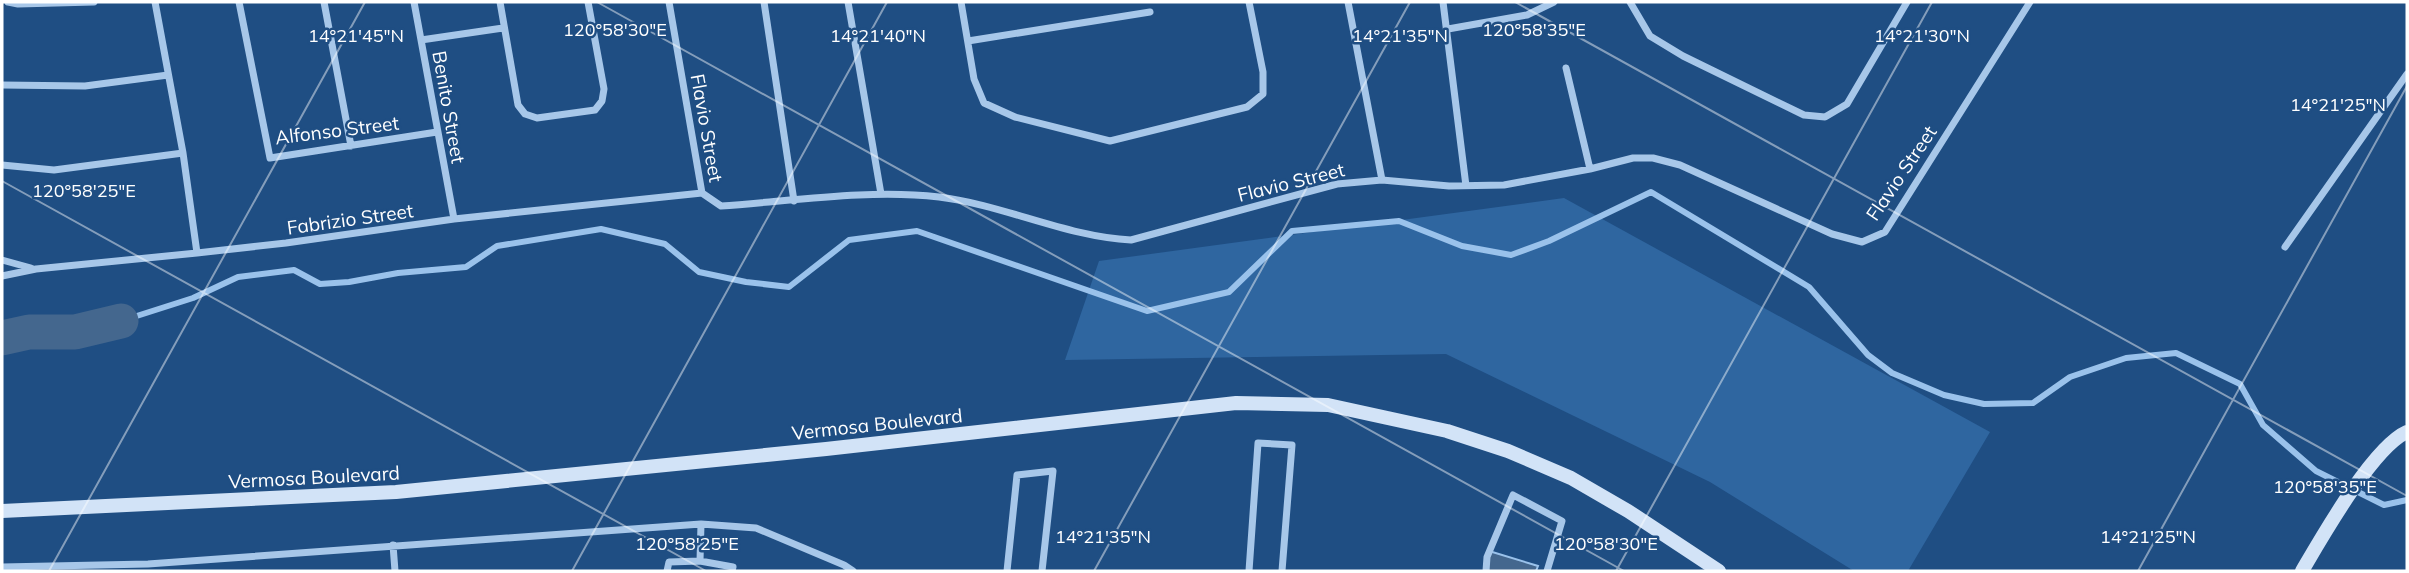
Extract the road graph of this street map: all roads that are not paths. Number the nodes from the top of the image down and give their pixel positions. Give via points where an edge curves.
1 (8, 2) edge
2 (94, 2) edge
3 (155, 2) edge
4 (239, 2) edge
5 (324, 2) edge
6 (414, 2) edge
7 (500, 2) edge
8 (587, 2) edge
9 (670, 2) edge
10 (764, 2) edge
11 (848, 2) edge
12 (961, 2) edge
13 (1249, 2) edge
14 (1348, 2) edge
15 (1443, 2) edge
16 (1554, 2) edge
17 (1630, 2) edge
18 (1907, 2) edge
19 (2030, 2) edge
20 (1150, 12) dead end
21 (503, 28) junction
22 (1448, 29) junction
23 (421, 40) junction
24 (968, 41) junction
25 (1566, 68) dead end
26 (2407, 74) edge
27 (168, 75) junction
28 (2, 85) edge
29 (437, 132) junction
30 (351, 146) junction
31 (183, 153) junction
32 (2, 165) edge
33 (1590, 169) junction
34 (1382, 180) junction
35 (1466, 186) junction
36 (702, 193) junction
37 (881, 194) junction
38 (794, 201) junction
39 (454, 219) junction
40 (2285, 247) dead end
41 (197, 253) junction
42 (2, 260) edge
43 (36, 269) junction
44 (2, 276) edge
45 (2407, 432) edge
46 (2, 511) edge
47 (701, 524) junction
48 (393, 545) junction
49 (701, 561) junction
50 (2, 567) edge
51 (148, 568) edge
52 (6, 571) edge
53 (395, 571) edge
54 (667, 571) edge
55 (732, 571) edge
56 (853, 571) edge
57 (1007, 571) edge
58 (1042, 571) edge
59 (1249, 571) edge
60 (1282, 571) edge
61 (1486, 571) edge
62 (1547, 571) edge
63 (1719, 571) edge
64 (2302, 571) edge

1 - 2 street
3 - 27 street
4 - 30 street, Alfonso Street via 270,158
5 - 30 street
6 - 23 street, Benito Street
7 - 21 street
8 - 21 street via 604,89 594,110 537,118 525,114 518,105
9 - 36 street, Flavio Street
10 - 38 street
11 - 37 street
12 - 24 street
13 - 24 street via 1263,94 1247,107 1110,141 1015,117 984,103 974,79
14 - 34 street
15 - 22 street
16 - 22 street via 1527,15
17 - 18 street via 1650,36 1683,56 1804,116 1825,117 1847,104
19 - 33 street, Flavio Street via 1885,232 1862,242 1832,234 1680,165 1633,158
20 - 24 street
21 - 23 street
22 - 35 street
23 - 29 street, Benito Street
25 - 33 street
26 - 40 street
27 - 28 street via 85,86
27 - 31 street
29 - 30 street, Alfonso Street
29 - 39 street, Benito Street
31 - 32 street via 54,170
31 - 41 street
33 - 35 street, Flavio Street via 1504,185
34 - 35 street, Flavio Street
34 - 37 street, Flavio Street via 1337,184 1131,240 1110,239 991,207
36 - 38 street, Flavio Street via 721,206
36 - 39 street, Fabrizio Street
37 - 38 street, Flavio Street
39 - 41 street, Fabrizio Street
41 - 43 street, Fabrizio Street
42 - 43 street
43 - 44 street, Fabrizio Street
45 - 64 main road via 2379,454
46 - 63 main road, Vermosa Boulevard via 396,492 1236,403 1328,405 1447,431 1508,451 1571,478
47 - 48 street
47 - 49 street
47 - 56 street via 756,528
48 - 51 street
48 - 53 street
49 - 54 street via 669,562
49 - 55 street via 733,567
50 - 51 street
50 - 52 street
57 - 58 street via 1017,475 1053,471
59 - 60 street via 1258,443 1292,446
61 - 62 street via 1487,557 1513,495 1562,521

